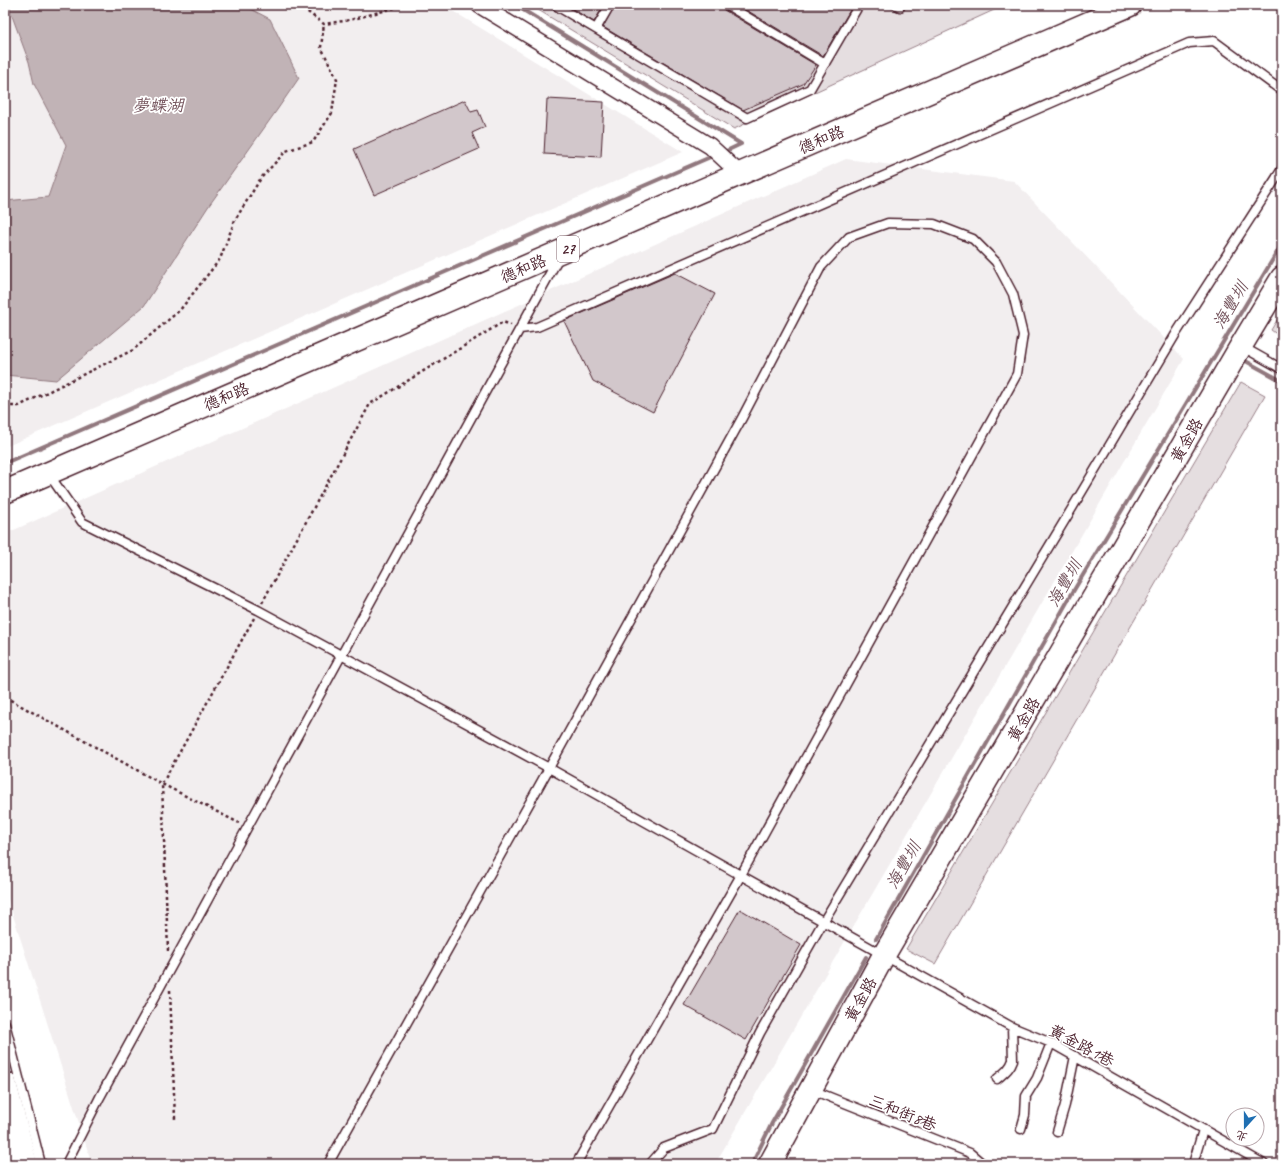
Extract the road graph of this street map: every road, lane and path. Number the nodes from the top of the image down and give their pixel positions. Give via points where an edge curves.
1 (298, 5) edge
2 (405, 5) edge
3 (479, 5) edge
4 (555, 5) edge
5 (610, 5) edge
6 (728, 5) edge
7 (859, 5) edge
8 (896, 5) edge
9 (901, 5) edge
10 (1130, 5) edge
11 (324, 24) junction
12 (596, 29) junction
13 (825, 64) junction
14 (1282, 91) edge
15 (1282, 169) edge
16 (740, 174) junction
17 (562, 251) junction
18 (1282, 278) edge
19 (520, 329) junction
20 (1241, 346) junction
21 (1282, 369) edge
22 (5, 406) edge
23 (48, 473) junction
24 (5, 492) edge
25 (258, 610) junction
26 (342, 656) junction
27 (5, 697) edge
28 (550, 768) junction
29 (162, 784) junction
30 (248, 828) junction
31 (741, 875) junction
32 (823, 922) junction
33 (884, 955) junction
34 (169, 971) junction
35 (5, 1023) edge
36 (1012, 1027) junction
37 (1051, 1043) junction
38 (1075, 1056) junction
39 (997, 1079) dead end
40 (5, 1083) edge
41 (810, 1090) junction
42 (175, 1119) dead end
43 (1021, 1129) dead end
44 (1203, 1130) junction
45 (1057, 1132) dead end
46 (5, 1143) edge
47 (11, 1164) edge
48 (26, 1164) edge
49 (41, 1164) edge
50 (66, 1164) edge
51 (328, 1164) edge
52 (576, 1164) edge
53 (650, 1164) edge
54 (770, 1164) edge
55 (983, 1164) edge
56 (1193, 1164) edge
57 (1264, 1164) edge

1 - 11 path
2 - 11 path via 350,20
3 - 16 street via 710,146
4 - 12 lane
5 - 12 lane
6 - 13 lane
7 - 13 lane
8 - 9 lane
10 - 16 main road, 德和路 / 27
11 - 22 path via 321,47 337,79 332,113 312,142 286,151 261,178 235,220 220,259 180,310 133,350 19,406
12 - 13 lane via 747,118 810,89
14 - 19 lane via 1214,41 1189,42 537,327
15 - 32 lane via 1177,332
16 - 17 main road, 德和路 / 27
17 - 19 lane
17 - 23 main road, 德和路 / 27
18 - 20 main road, 黃金路
19 - 25 path via 503,322 370,404
19 - 26 lane
20 - 21 lane
20 - 33 main road, 黃金路
23 - 24 main road, 德和路 / 27
23 - 25 lane, 黃金路1巷 via 82,522
25 - 26 lane, 黃金路1巷
25 - 29 path
26 - 28 lane, 黃金路1巷
26 - 30 lane
27 - 29 path
28 - 31 lane, 黃金路1巷
28 - 31 lane via 742,418 821,267 850,237 888,223 934,224 973,239 996,262 1013,294 1023,335 1017,374
28 - 51 lane
29 - 30 path
29 - 34 path
30 - 34 lane
31 - 32 lane, 黃金路1巷
31 - 52 lane
32 - 33 lane, 黃金路1巷
32 - 53 lane via 760,1033 713,1129 664,1148
33 - 36 lane, 黃金路1巷
33 - 41 main road, 黃金路
34 - 42 path
34 - 50 lane
35 - 49 lane
36 - 37 lane, 黃金路1巷
36 - 39 lane via 1013,1060 1008,1070
37 - 38 lane, 黃金路1巷
37 - 43 lane via 1026,1096
38 - 44 lane, 黃金路1巷
38 - 45 lane via 1066,1105
40 - 48 main road
41 - 54 main road, 黃金路
41 - 55 lane, 三和街8巷 via 970,1153
44 - 56 lane
44 - 57 lane, 黃金路1巷
46 - 47 main road

